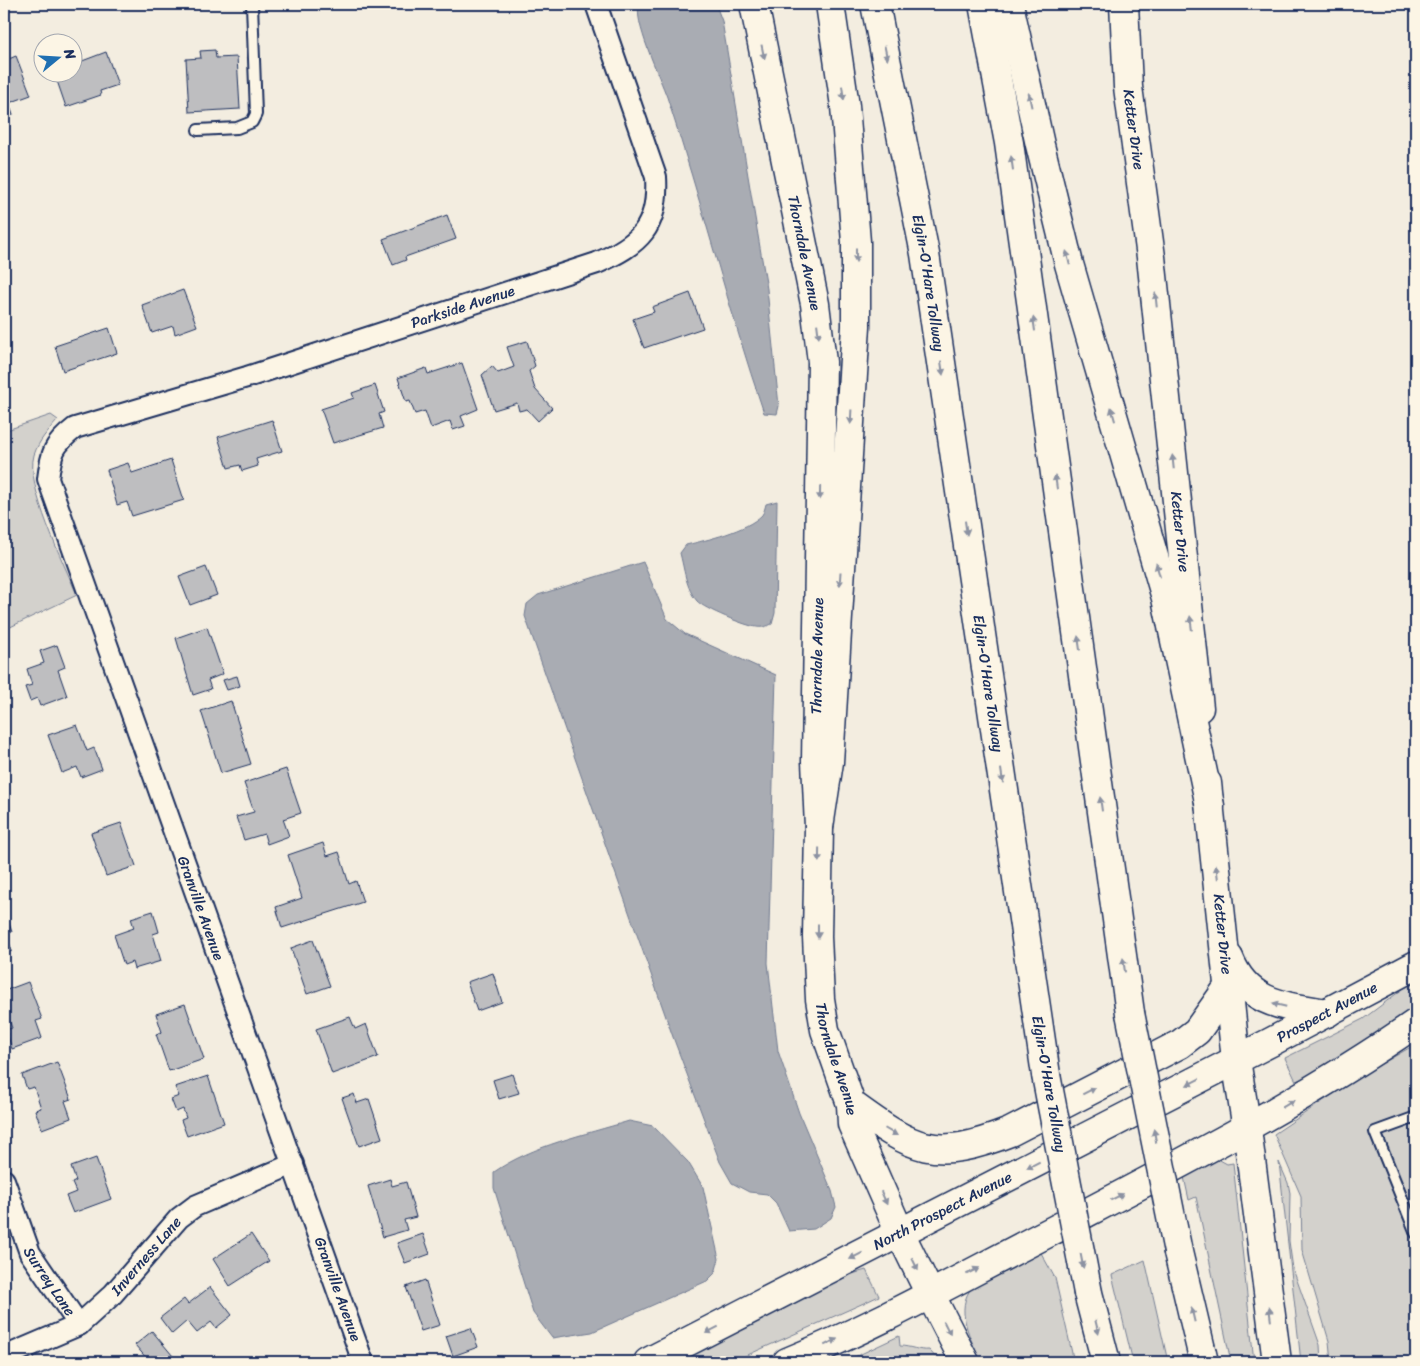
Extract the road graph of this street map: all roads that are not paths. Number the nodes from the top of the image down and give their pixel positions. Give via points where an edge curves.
1 (252, 4) edge
2 (596, 4) edge
3 (754, 4) edge
4 (876, 4) edge
5 (983, 4) edge
6 (1124, 4) edge
7 (831, 7) edge
8 (1010, 9) edge
9 (198, 130) dead end
10 (51, 453) joint
11 (1210, 806) junction
12 (819, 827) junction
13 (1225, 948) junction
14 (1416, 965) edge
15 (1229, 986) junction
16 (1327, 1014) junction
17 (1416, 1023) edge
18 (1236, 1060) junction
19 (851, 1104) junction
20 (1416, 1117) edge
21 (1247, 1129) junction
22 (293, 1164) junction
23 (4, 1180) edge
24 (900, 1233) junction
25 (1416, 1233) edge
26 (930, 1294) junction
27 (79, 1325) junction
28 (4, 1357) edge
29 (363, 1362) edge
30 (648, 1362) edge
31 (787, 1362) edge
32 (965, 1362) edge
33 (1106, 1362) edge
34 (1204, 1362) edge
35 (1277, 1362) edge

1 - 9 lane via 256,114 252,122 237,128
2 - 10 street, Parkside Avenue via 656,177 655,214 645,233 622,252 597,263 247,376 75,428
3 -> 12 main road, Thorndale Avenue via 815,304 822,362 816,761
4 -> 33 main road, Elgin-O'Hare Tollway, bridge via 925,254 1046,1075 1088,1292
34 -> 5 main road, bridge via 1178,1252 1130,1013 1009,143
11 -> 6 main road, Ketter Drive via 1151,257 1128,87
7 -> 12 main road via 852,171 856,326 829,762
11 -> 8 main road via 1166,598 1069,264
10 - 22 street, Granville Avenue via 48,479
13 -> 11 main road, Ketter Drive
12 -> 19 main road, Thorndale Avenue via 817,937 820,999 825,1030
13 - 15 main road, Ketter Drive
16 -> 13 main road via 1270,1002 1244,985 1235,974
14 - 16 main road, Prospect Avenue
15 - 18 main road, Ketter Drive
19 -> 15 main road via 887,1131 915,1145 938,1149 982,1143 1010,1132 1180,1044 1196,1030
16 - 18 main road, Prospect Avenue
21 -> 17 main road
18 - 21 main road, Ketter Drive
18 -> 24 main road, North Prospect Avenue
19 -> 24 main road, Thorndale Avenue via 852,1124
20 - 25 lane via 1375,1132
26 -> 21 main road
35 -> 21 main road, Ketter Drive
22 - 27 street, Inverness Lane via 195,1206 180,1218 113,1294
22 - 29 street, Granville Avenue
23 - 27 street, Surrey Lane via 30,1253
24 -> 26 main road, Thorndale Avenue
24 -> 30 main road, North Prospect Avenue
31 -> 26 main road
26 -> 32 main road, Thorndale Avenue
27 - 28 street, Inverness Lane

